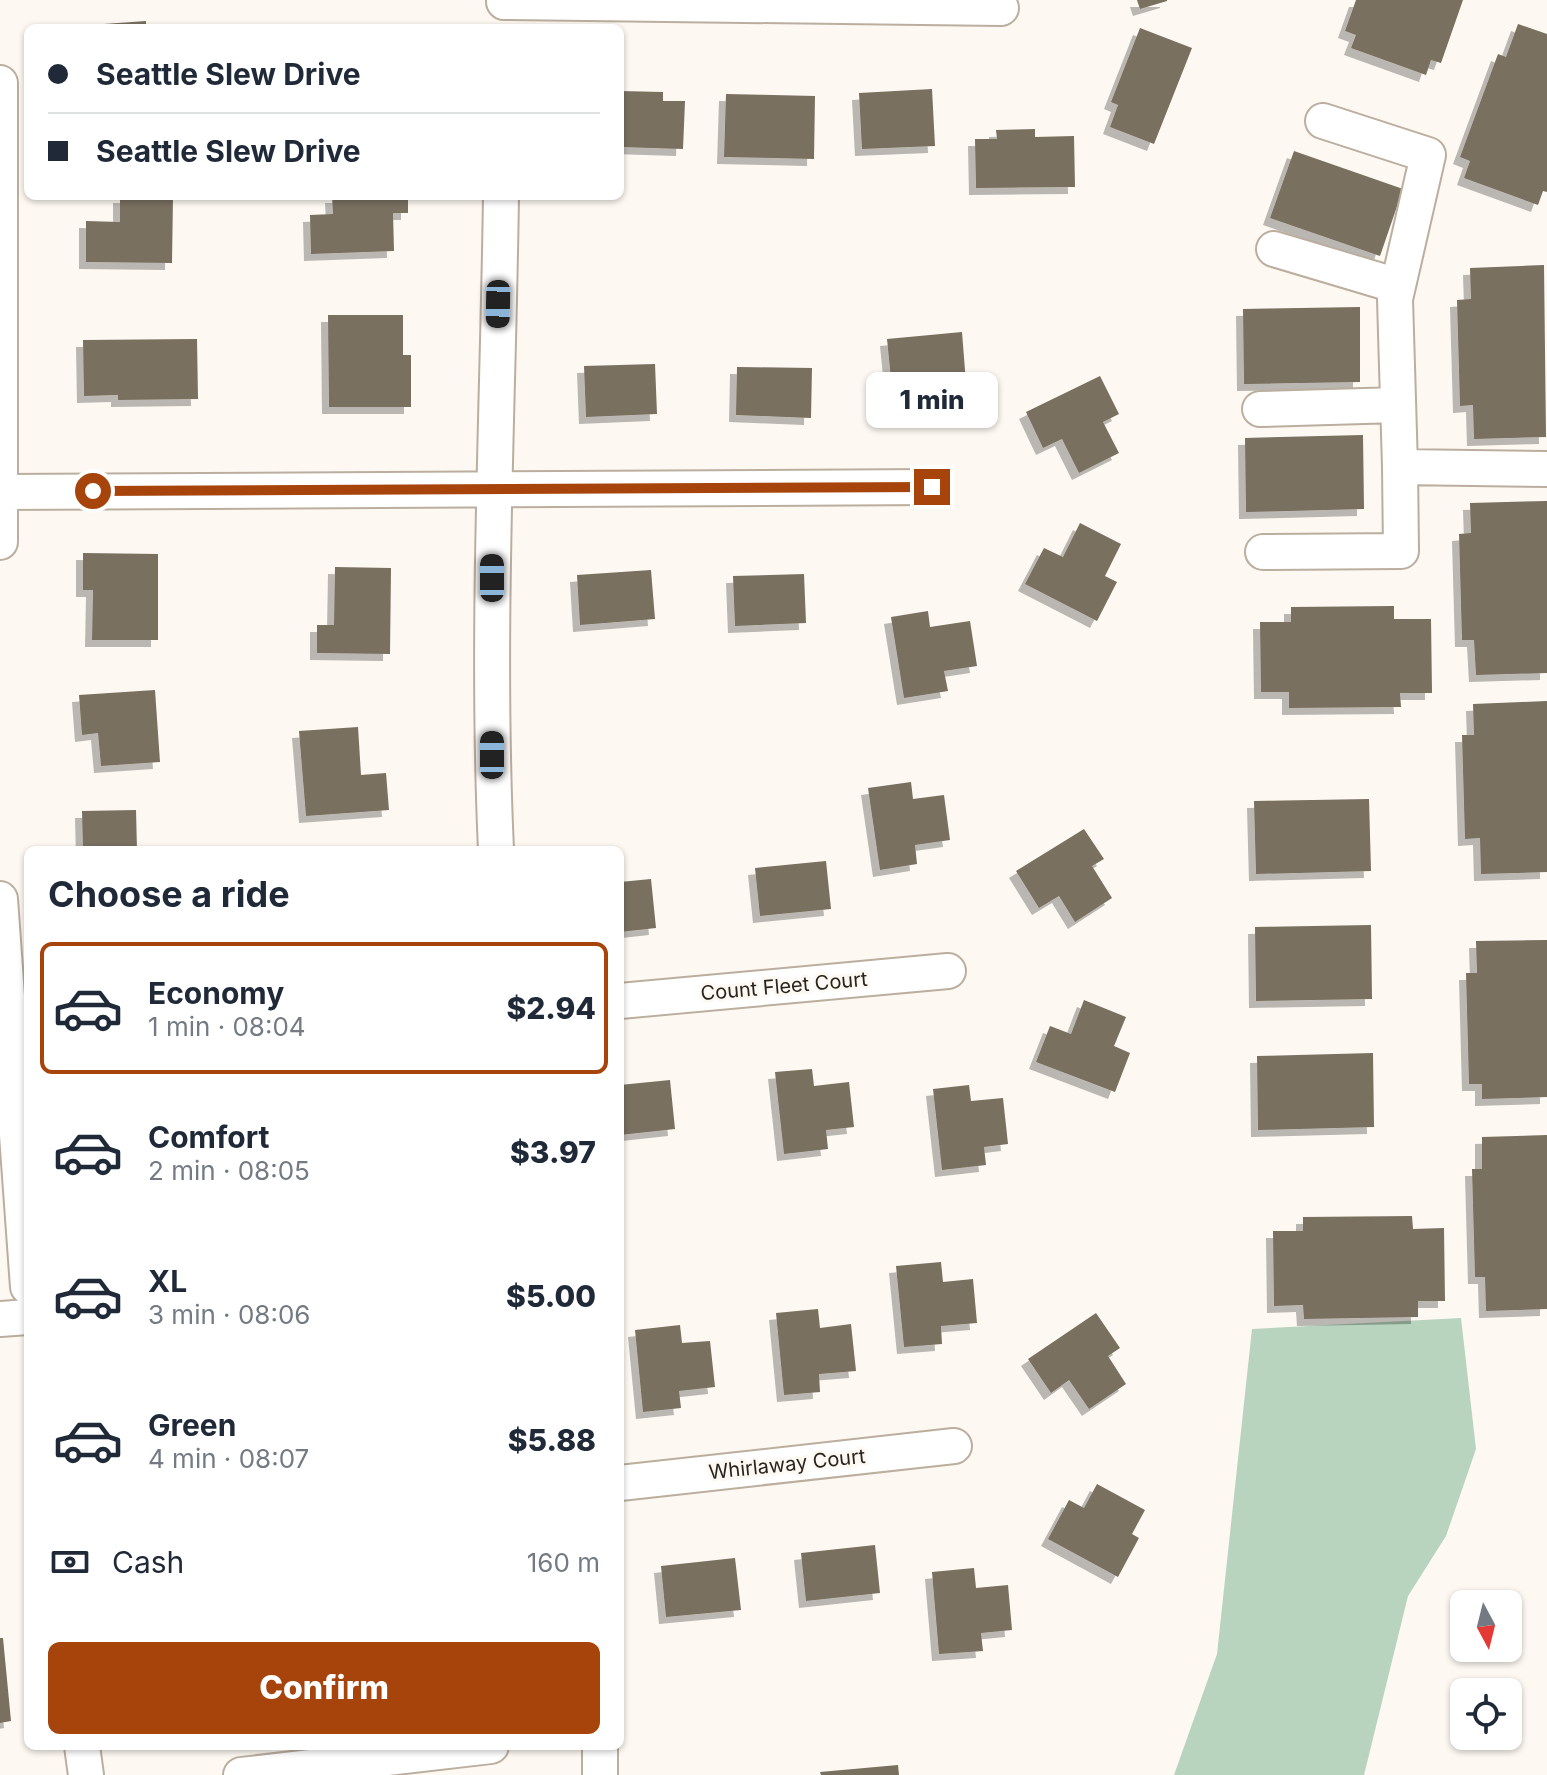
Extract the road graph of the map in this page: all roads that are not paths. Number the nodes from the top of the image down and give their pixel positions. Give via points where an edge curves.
1 (1001, 8) dead end
2 (504, 10) edge
3 (0, 83) edge
4 (1323, 121) dead end
5 (501, 200) edge
6 (1274, 249) dead end
7 (1398, 286) junction
8 (1398, 405) junction
9 (1260, 409) dead end
10 (1400, 467) junction
11 (1547, 469) edge
12 (932, 487) dead end
13 (492, 489) junction
14 (1, 492) edge
15 (0, 542) edge
16 (1263, 552) dead end
17 (496, 846) edge
18 (0, 899) edge
19 (948, 971) dead end
20 (624, 1001) edge
21 (24, 1232) edge
22 (24, 1317) edge
23 (0, 1319) edge
24 (954, 1446) dead end
25 (624, 1483) edge
26 (83, 1750) edge
27 (457, 1750) edge
28 (600, 1750) edge
29 (86, 1775) edge
30 (241, 1775) edge
31 (600, 1775) edge

1 - 2 street
3 - 14 street
4 - 7 street via 1428,155
5 - 13 street
6 - 7 street
7 - 8 street
8 - 9 street
8 - 10 street
10 - 11 street
10 - 16 street via 1401,551
12 - 13 street
13 - 14 street
13 - 17 street
14 - 15 street
18 - 21 street
19 - 20 street, Count Fleet Court
22 - 23 street
24 - 25 street, Whirlaway Court
26 - 29 street
27 - 30 street
28 - 31 street

